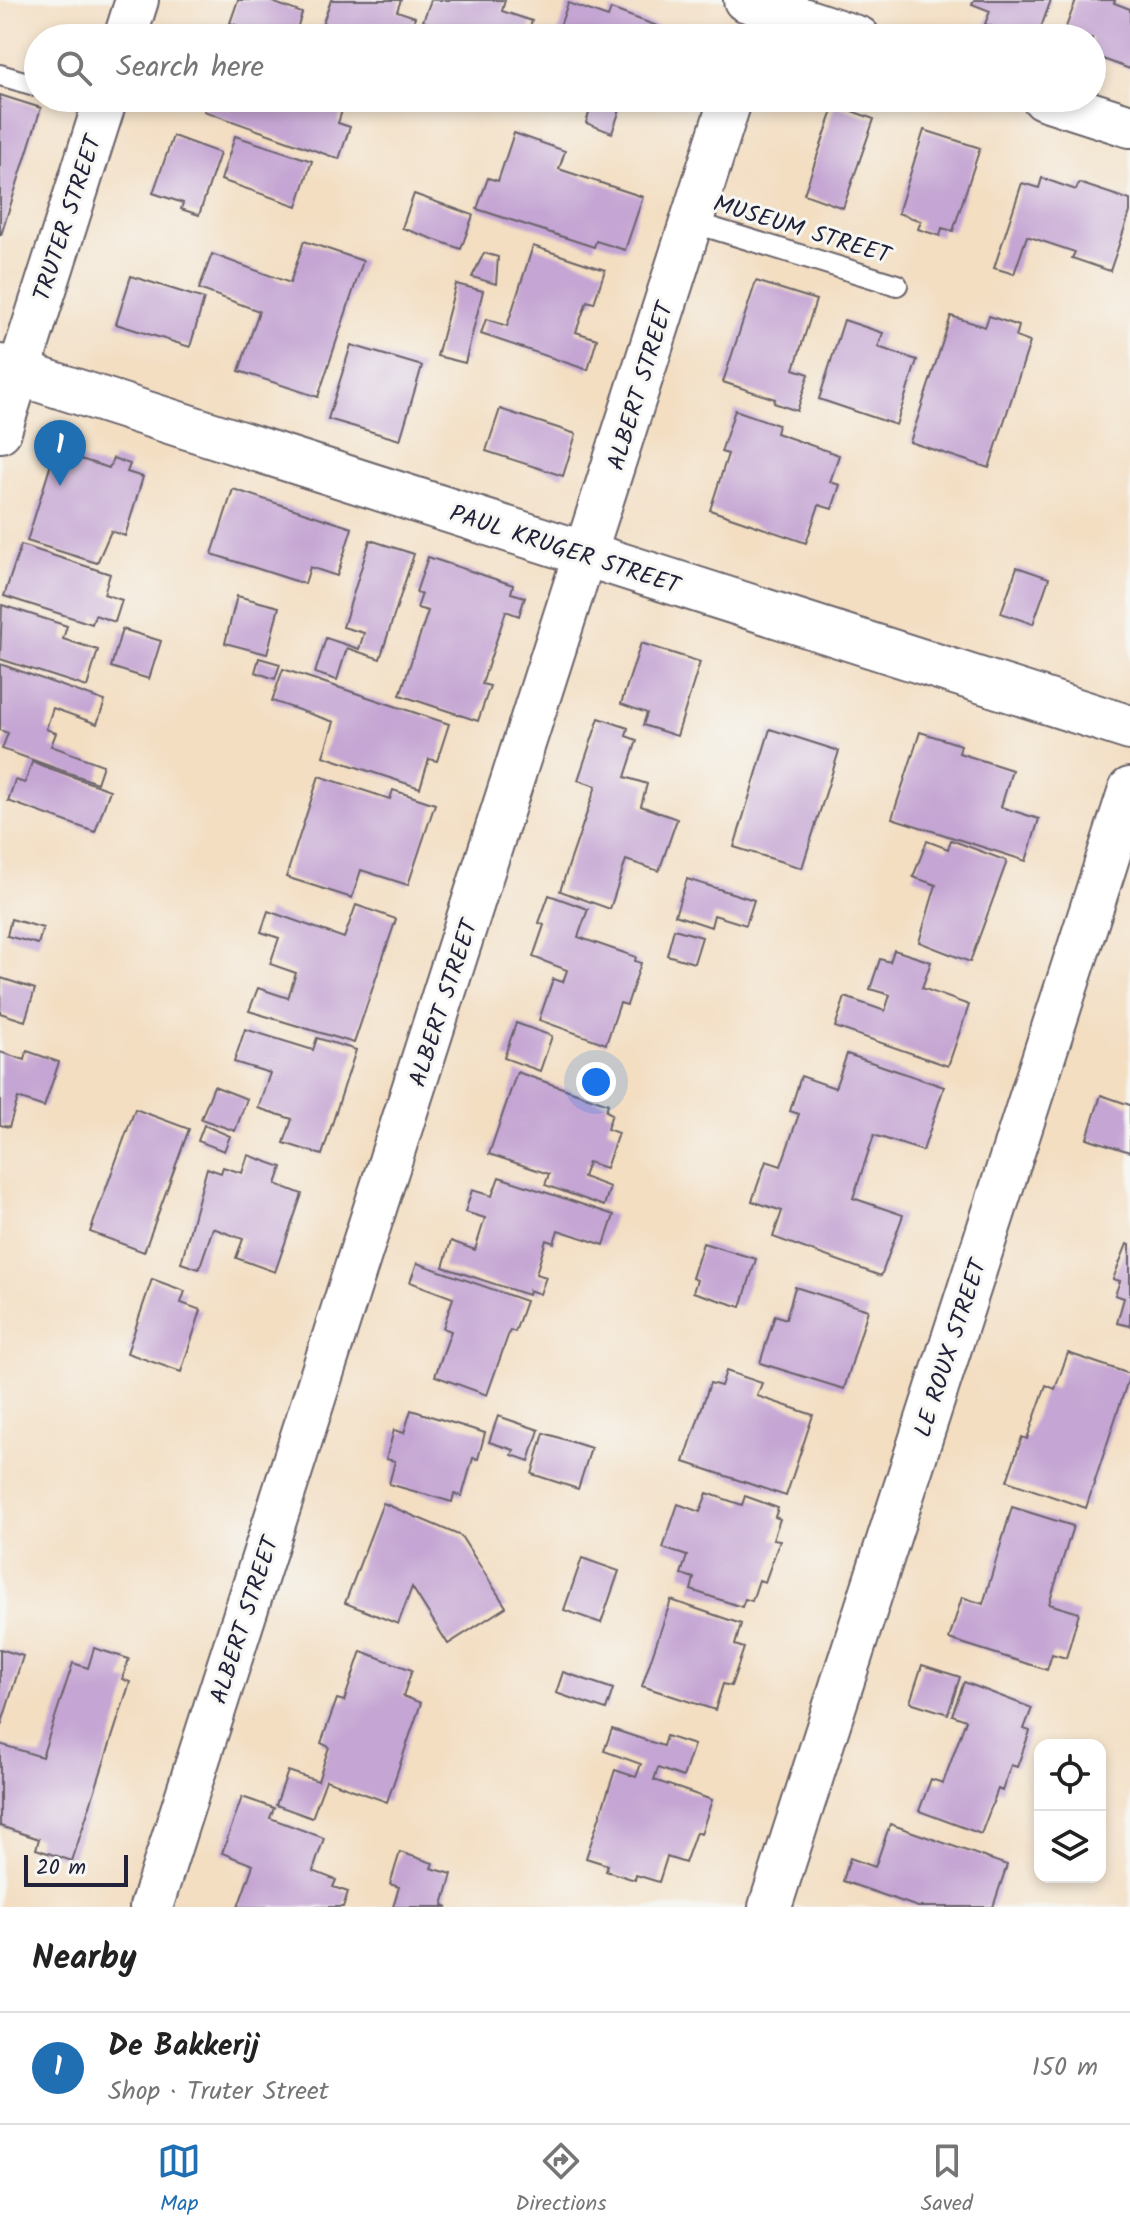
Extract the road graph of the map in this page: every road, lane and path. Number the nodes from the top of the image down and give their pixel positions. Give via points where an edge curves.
1 (137, 0) edge
2 (755, 11) edge
3 (129, 24) edge
4 (805, 24) edge
5 (0, 75) edge
6 (24, 82) edge
7 (97, 112) edge
8 (727, 112) edge
9 (1086, 112) edge
10 (1130, 126) edge
11 (692, 222) junction
12 (897, 285) dead end
13 (9, 370) edge
14 (0, 431) edge
15 (587, 556) junction
16 (1130, 728) edge
17 (1130, 789) edge
18 (151, 1907) edge
19 (770, 1907) edge

1 - 3 street
2 - 4 street
5 - 6 lane
7 - 13 street, TRUTER STREET
8 - 11 street, ALBERT STREET
9 - 10 street
11 - 12 lane, MUSEUM STREET
11 - 15 street, ALBERT STREET
13 - 14 street, TRUTER STREET
13 - 15 street, PAUL KRUGER STREET
15 - 16 street, PAUL KRUGER STREET
15 - 18 street, ALBERT STREET
17 - 19 street, LE ROUX STREET

